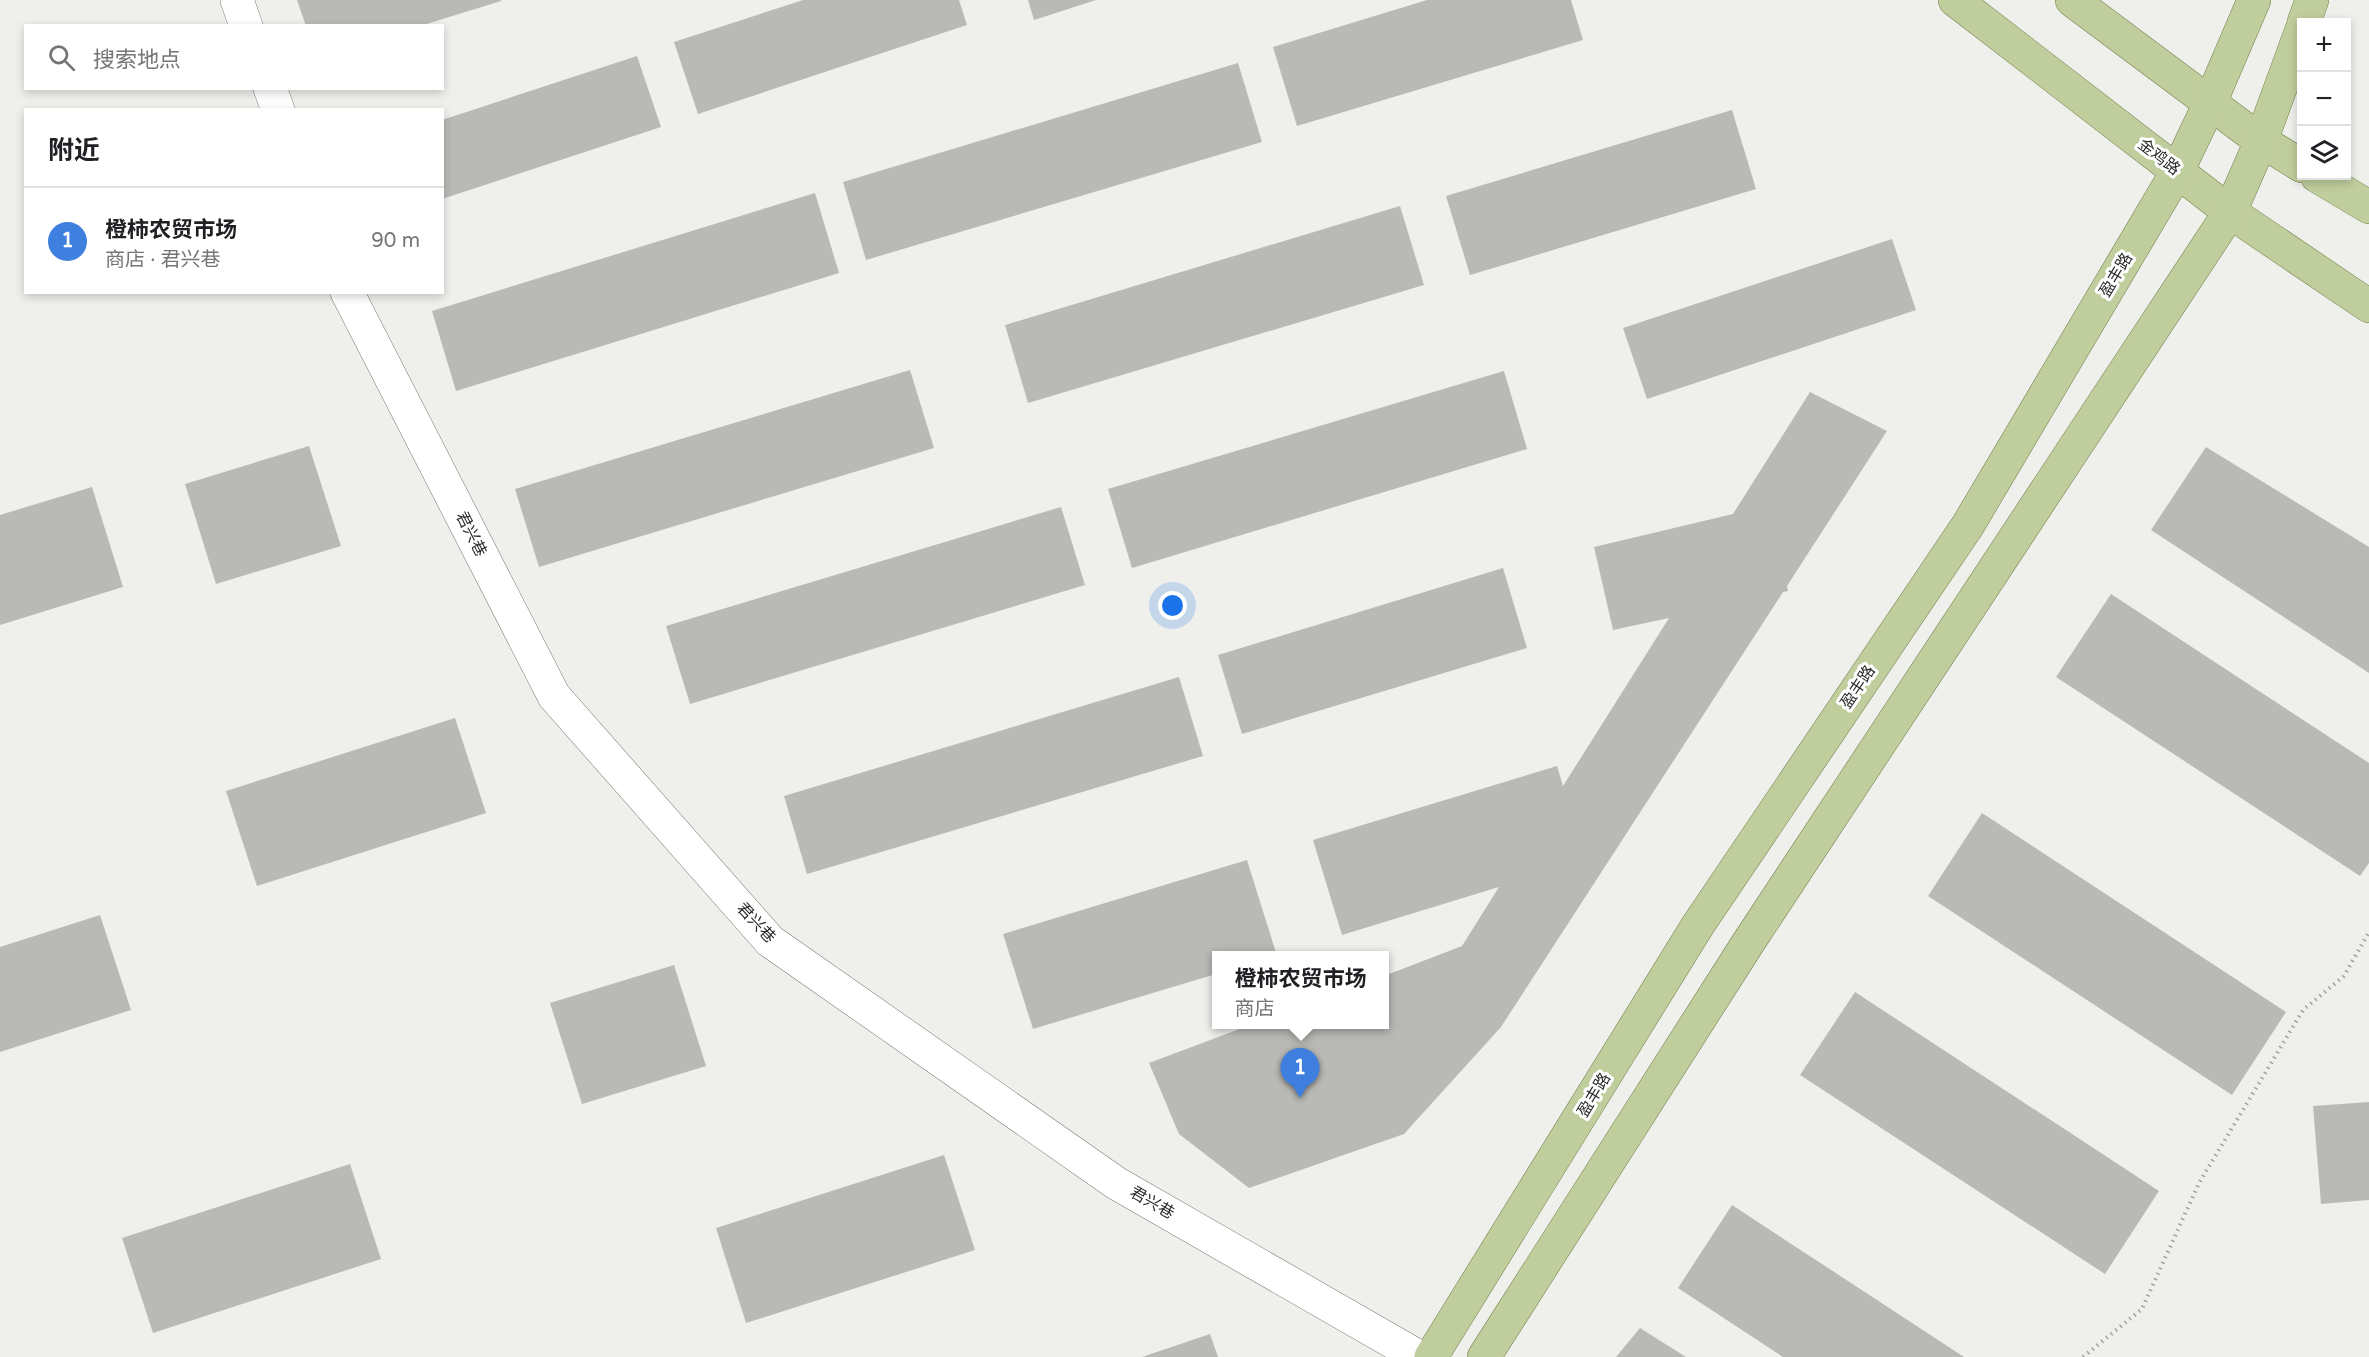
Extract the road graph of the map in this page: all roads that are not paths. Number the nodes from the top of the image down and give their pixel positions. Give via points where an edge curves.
1 (237, 0) edge
2 (1955, 0) edge
3 (2072, 0) edge
4 (2254, 0) edge
5 (2312, 0) edge
6 (2305, 18) edge
7 (245, 24) edge
8 (2297, 39) edge
9 (271, 90) edge
10 (2210, 103) junction
11 (277, 108) edge
12 (2261, 141) junction
13 (2297, 164) edge
14 (2177, 172) junction
15 (2324, 180) edge
16 (2369, 207) edge
17 (2230, 212) junction
18 (348, 294) edge
19 (2369, 306) edge
20 (1419, 1357) edge
21 (1431, 1357) edge
22 (1484, 1357) edge

1 - 7 street
2 - 14 main road, 金鸡路
3 - 10 main road
4 - 10 main road, 盈丰路
5 - 6 main road
8 - 12 main road
9 - 11 street
10 - 12 main road
10 - 14 main road, 盈丰路
12 - 13 main road
12 - 17 main road
14 - 17 main road, 金鸡路
14 - 21 main road, 盈丰路 via 1968,525 1698,925
15 - 16 main road
17 - 19 main road, 金鸡路
17 - 22 main road via 1748,943
18 - 20 street, 君兴巷 via 554,696 770,941 1116,1183

